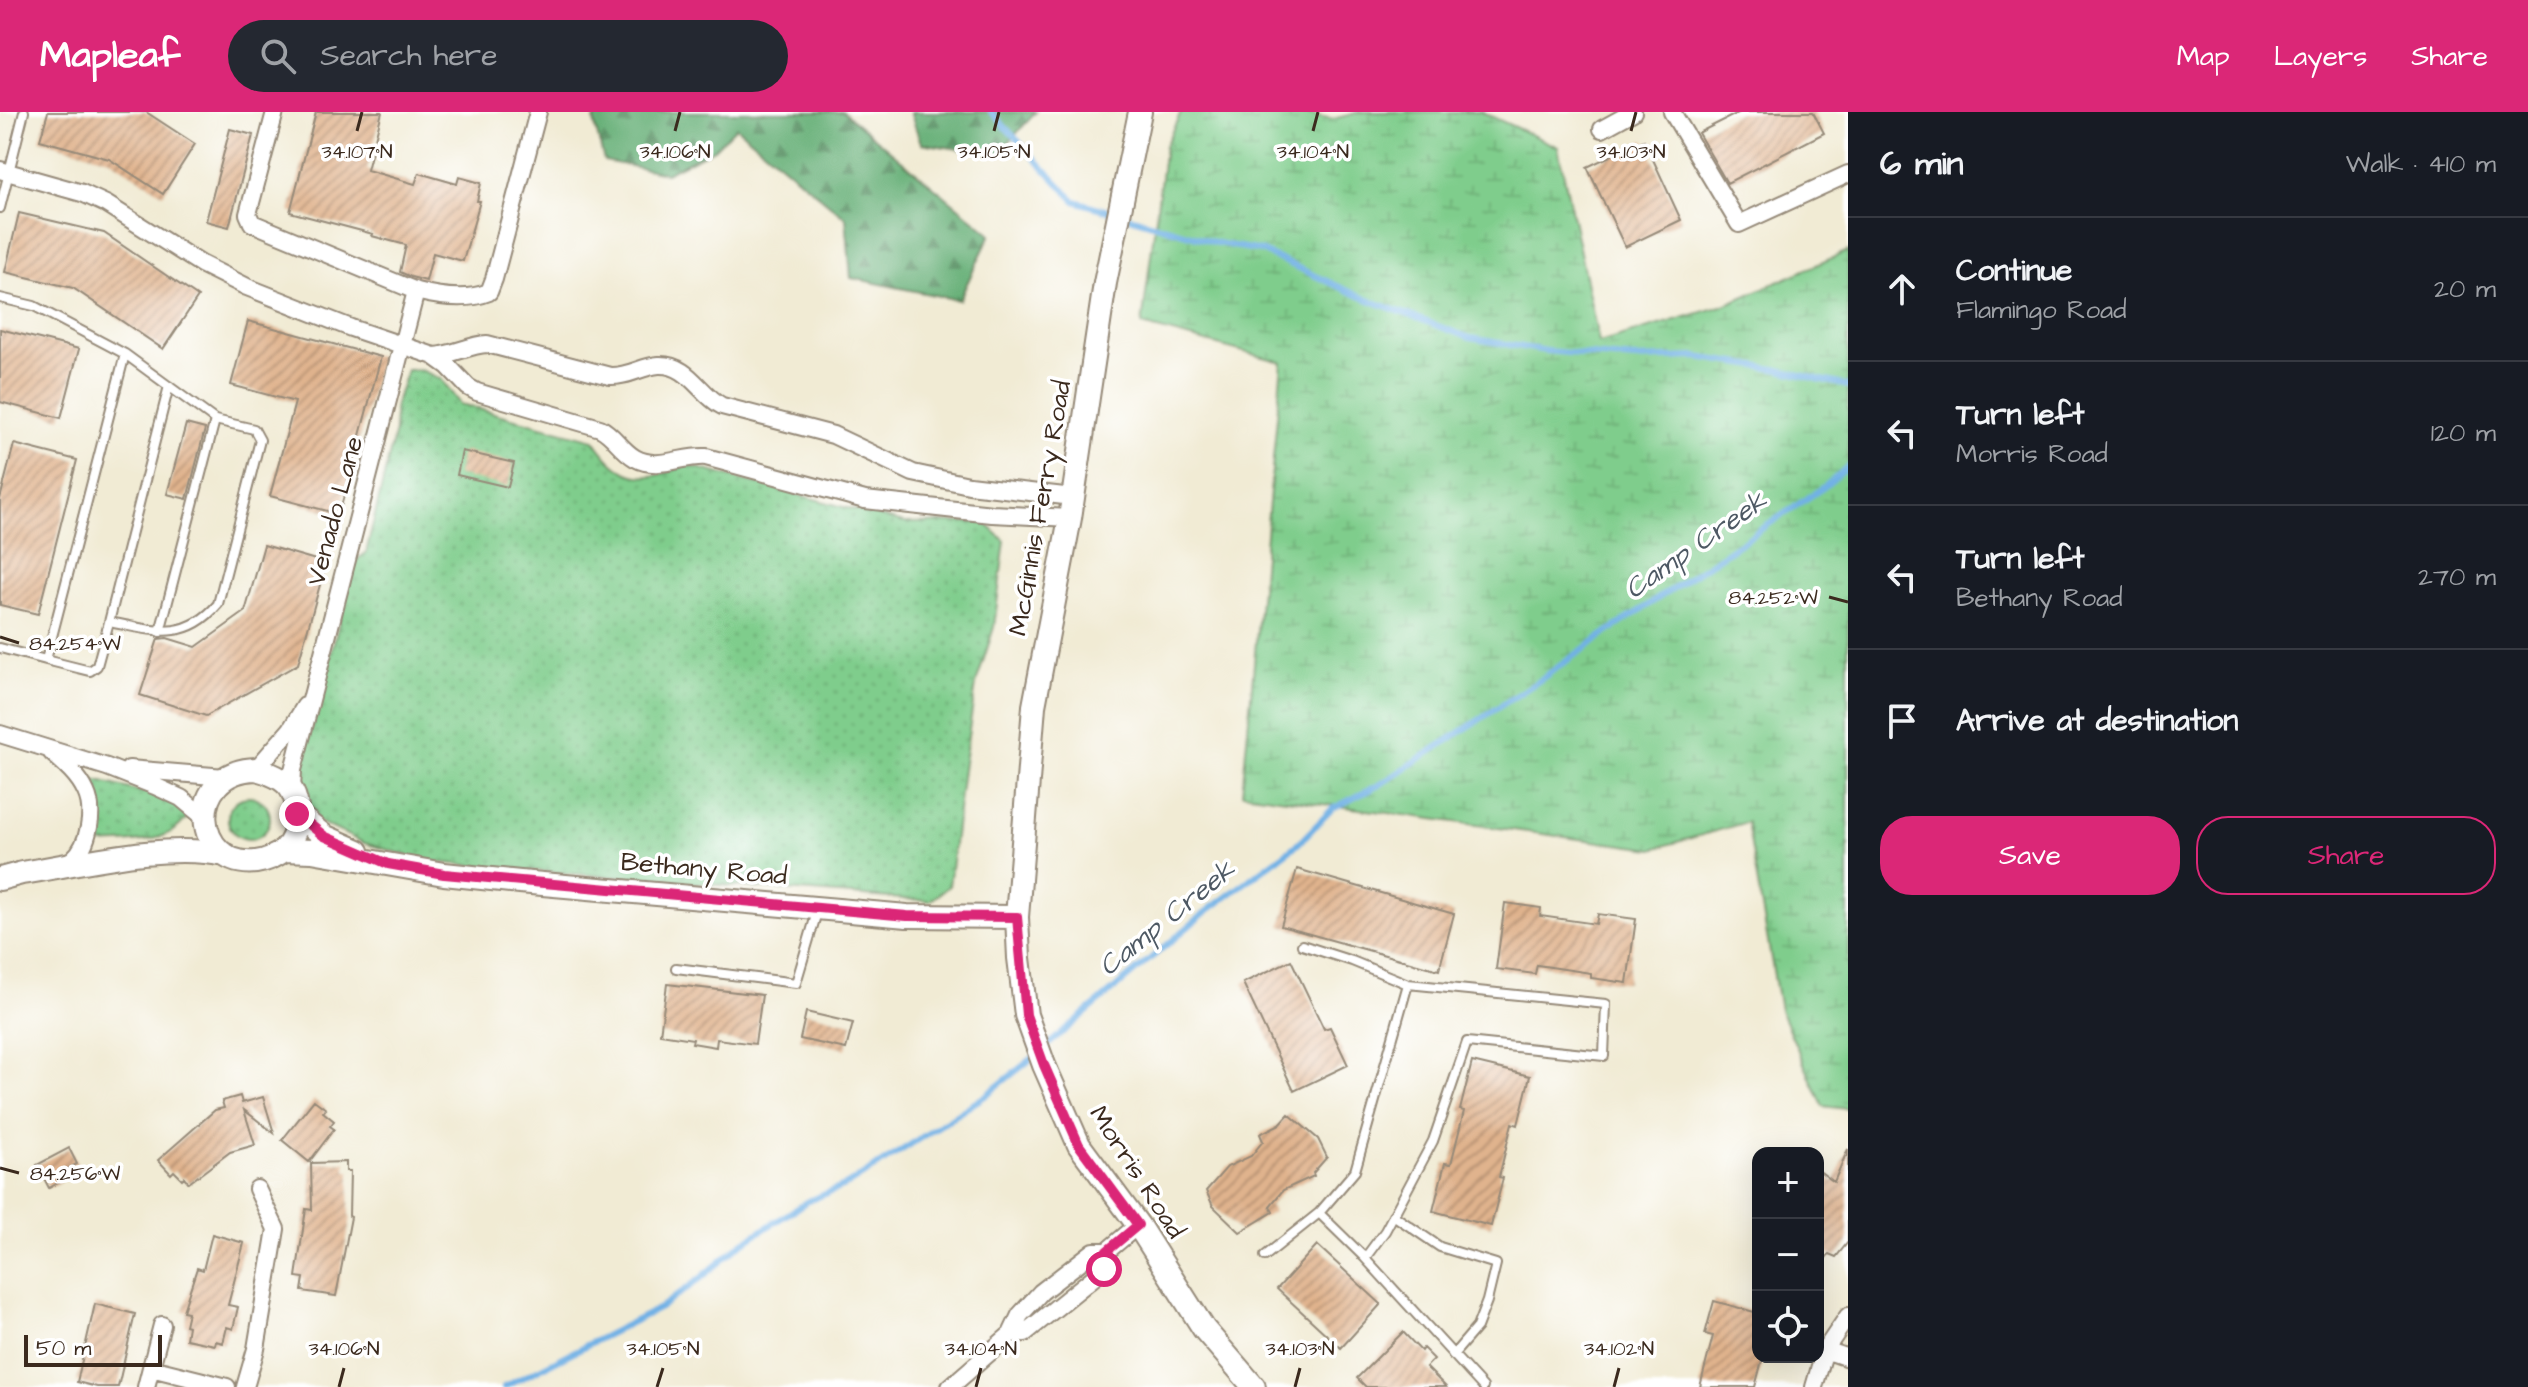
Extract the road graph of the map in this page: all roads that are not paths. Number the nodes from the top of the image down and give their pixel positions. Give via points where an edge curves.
1 (24, 112) edge
2 (275, 112) edge
3 (538, 112) edge
4 (1140, 112) edge
5 (1633, 112) edge
6 (1672, 112) edge
7 (1602, 129) dead end
8 (4, 172) edge
9 (1848, 174) edge
10 (0, 208) edge
11 (416, 291) junction
12 (1, 298) edge
13 (403, 346) junction
14 (125, 354) junction
15 (434, 356) junction
16 (169, 386) junction
17 (215, 420) junction
18 (1072, 507) junction
19 (109, 622) junction
20 (160, 632) junction
21 (0, 648) edge
22 (46, 660) junction
23 (314, 687) junction
24 (0, 734) edge
25 (48, 749) junction
26 (107, 767) junction
27 (256, 769) junction
28 (225, 777) junction
29 (292, 789) junction
30 (297, 814) junction
31 (206, 823) junction
32 (168, 850) junction
33 (284, 850) junction
34 (226, 855) junction
35 (388, 864) junction
36 (55, 868) junction
37 (0, 879) edge
38 (819, 907) junction
39 (1017, 917) junction
40 (1302, 945) dead end
41 (676, 968) dead end
42 (1408, 984) junction
43 (257, 1189) dead end
44 (1319, 1213) junction
45 (1393, 1215) junction
46 (1138, 1225) junction
47 (1107, 1251) junction
48 (1265, 1256) dead end
49 (1365, 1258) junction
50 (1060, 1277) junction
51 (1073, 1294) junction
52 (1848, 1316) edge
53 (162, 1325) dead end
54 (1011, 1334) junction
55 (1825, 1350) junction
56 (1453, 1355) junction
57 (1848, 1358) edge
58 (151, 1368) junction
59 (146, 1387) edge
60 (227, 1387) edge
61 (245, 1387) edge
62 (950, 1387) edge
63 (1254, 1387) edge
64 (1483, 1387) edge
65 (1814, 1387) edge

1 - 8 lane
2 - 11 street via 248,214 252,223
3 - 11 street via 489,292 479,297
4 - 18 street, McGinnis Ferry Road via 1105,283
5 - 7 street
6 - 9 street via 1739,224
8 - 10 lane
8 - 13 street via 94,198 225,278
11 - 13 street, Venado Lane
12 - 14 lane via 34,306
13 - 15 street
13 - 23 street, Venado Lane
14 - 16 lane
14 - 22 lane
15 - 18 street via 477,392 600,428 641,461 706,457 886,504 992,514
15 - 18 street via 487,344 618,377 670,366 682,370 722,406 833,435 913,473
16 - 17 lane
16 - 19 lane
17 - 20 lane
17 - 20 lane via 254,429 260,440 222,589 207,617 178,632
18 - 39 street, McGinnis Ferry Road via 1034,706
19 - 20 lane
19 - 22 lane via 97,666 90,671
21 - 22 lane
23 - 27 street, Venado Lane via 291,729
23 - 29 street, Venado Lane
24 - 25 street
25 - 26 street
25 - 36 street via 85,788 90,813 82,846 73,859
26 - 28 street
26 - 31 street via 177,796
27 - 28 street
27 - 29 street
28 - 31 street via 208,797
29 - 30 street
30 - 33 street
30 - 35 street, Bethany Road via 324,836
31 - 32 street
31 - 34 street via 216,847
32 - 34 street
32 - 36 street
33 - 34 street via 252,863
33 - 35 street, Bethany Road
35 - 38 street, Bethany Road via 520,882
36 - 37 street
38 - 39 street, Bethany Road via 907,916
38 - 41 lane via 796,983
39 - 46 street, Morris Road via 1026,1015 1044,1065 1079,1145
40 - 42 lane
42 - 44 lane via 1355,1171
42 - 45 lane via 1606,1004 1604,1056 1467,1042 1433,1141
43 - 61 street via 276,1229
44 - 48 lane
44 - 49 lane
45 - 49 lane
45 - 56 lane via 1440,1247 1496,1264 1477,1327
46 - 47 street
46 - 63 street, Morris Road via 1204,1329
47 - 50 street via 1094,1251
47 - 51 street via 1104,1269
49 - 56 lane
50 - 51 street
50 - 54 street via 1020,1315
51 - 54 street via 1025,1333
52 - 55 street
53 - 58 street
54 - 62 street
55 - 57 street
55 - 65 street
56 - 64 lane
58 - 59 street
58 - 60 street

